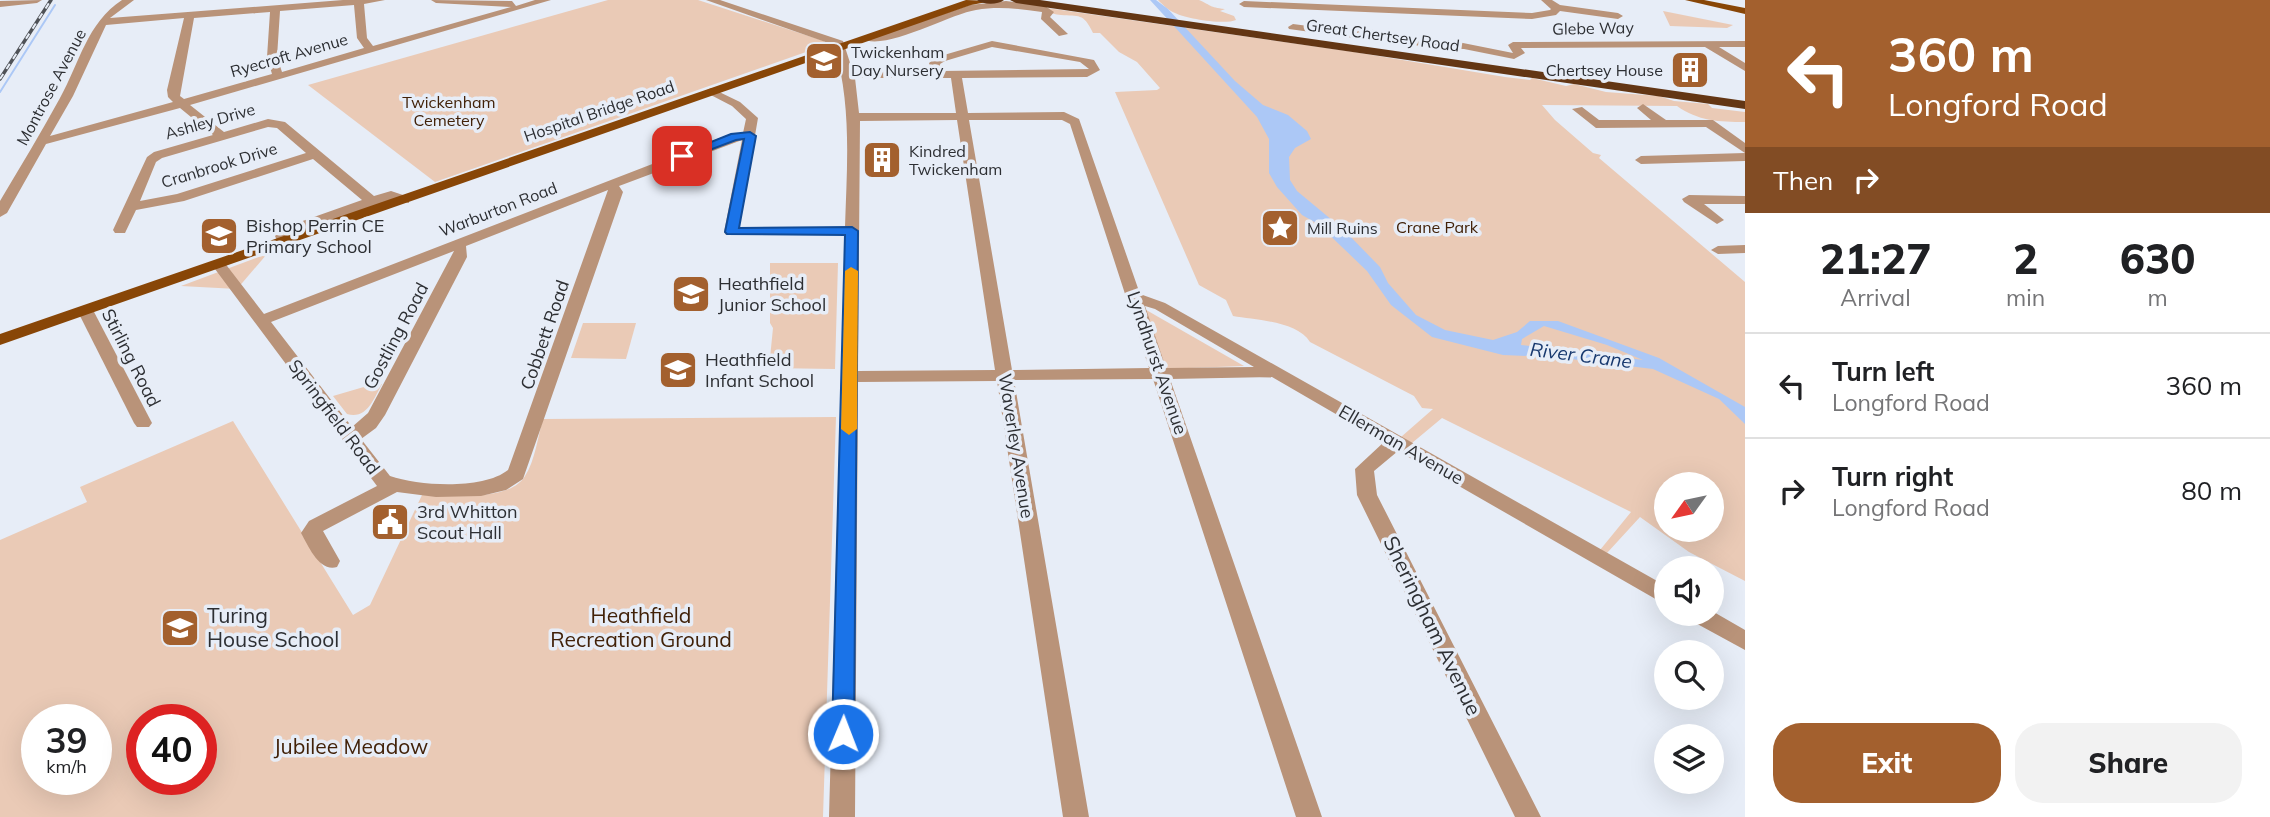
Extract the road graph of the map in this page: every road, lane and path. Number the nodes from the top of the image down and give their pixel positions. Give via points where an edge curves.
1 (37, 0) edge
2 (111, 0) edge
3 (129, 0) edge
4 (380, 0) edge
5 (436, 0) edge
6 (546, 0) edge
7 (711, 0) edge
8 (960, 0) edge
9 (985, 0) edge
10 (998, 0) edge
11 (1016, 0) edge
12 (1053, 0) edge
13 (1546, 0) edge
14 (1690, 0) edge
15 (359, 2) junction
16 (1292, 2) edge
17 (318, 3) edge
18 (0, 4) edge
19 (1244, 4) dead end
20 (522, 7) junction
21 (1557, 8) junction
22 (275, 9) junction
23 (1745, 11) edge
24 (940, 13) junction
25 (190, 15) junction
26 (1618, 16) dead end
27 (1154, 17) junction
28 (105, 18) junction
29 (1192, 22) junction
30 (1293, 27) dead end
31 (1063, 34) dead end
32 (866, 38) joint
33 (840, 44) junction
34 (1706, 44) junction
35 (1745, 44) edge
36 (370, 48) junction
37 (1745, 68) edge
38 (277, 74) junction
39 (849, 75) junction
40 (937, 75) junction
41 (956, 75) junction
42 (710, 91) junction
43 (1745, 99) edge
44 (178, 103) junction
45 (1745, 105) edge
46 (1643, 108) dead end
47 (1578, 109) dead end
48 (854, 117) junction
49 (963, 117) junction
50 (1663, 123) junction
51 (220, 135) junction
52 (750, 136) junction
53 (41, 141) junction
54 (1704, 148) dead end
55 (1745, 149) edge
56 (315, 154) junction
57 (1745, 157) edge
58 (1716, 158) junction
59 (1641, 160) dead end
60 (611, 184) junction
61 (404, 200) junction
62 (1745, 200) edge
63 (371, 201) junction
64 (133, 206) junction
65 (0, 213) edge
66 (1717, 220) dead end
67 (120, 230) dead end
68 (852, 231) junction
69 (284, 242) junction
70 (457, 243) junction
71 (1745, 249) edge
72 (1718, 250) dead end
73 (219, 265) junction
74 (1135, 297) junction
75 (85, 310) junction
76 (260, 321) junction
77 (0, 340) edge
78 (1274, 372) junction
79 (1161, 373) junction
80 (1004, 375) junction
81 (850, 377) junction
82 (144, 423) dead end
83 (349, 438) junction
84 (1388, 438) junction
85 (393, 486) junction
86 (492, 487) joint
87 (330, 561) dead end
88 (1654, 589) edge
89 (1719, 626) edge
90 (1745, 641) edge
91 (842, 817) edge
92 (1076, 817) edge
93 (1310, 817) edge
94 (1528, 817) edge

1 - 18 street
2 - 28 street, Montrose Avenue
3 - 28 street
4 - 15 street
5 - 20 street
6 - 20 street, Ryecroft Avenue
7 - 33 street
8 - 24 main road, Hospital Bridge Road
9 - 10 highway
9 - 24 main road, Hospital Bridge Road
11 - 27 highway, Great Chertsey Road
12 - 27 highway, Great Chertsey Road
13 - 21 street
14 - 23 main road
15 - 17 street
15 - 36 street via 362,38
16 - 19 street
16 - 21 street via 1532,16 1553,13
17 - 22 street
20 - 36 street, Ryecroft Avenue
21 - 26 street
22 - 25 street
22 - 38 street via 272,57
24 - 31 street via 999,5 1045,9 1049,12 1045,17
24 - 32 street, Hospital Bridge Road via 880,38
24 - 33 main road, Hospital Bridge Road
25 - 28 street
25 - 44 street via 173,90
27 - 29 highway, Great Chertsey Road
28 - 53 street, Montrose Avenue
29 - 43 highway, Great Chertsey Road
29 - 45 highway, Great Chertsey Road
30 - 34 street, Glebe Way via 1354,35 1373,32 1428,45 1514,56 1520,53 1513,45
32 - 33 main road, Hospital Bridge Road
33 - 39 street
33 - 42 main road, Hospital Bridge Road
34 - 35 street, Glebe Way
34 - 37 street
36 - 38 street, Ryecroft Avenue
38 - 44 street, Ryecroft Avenue
39 - 40 street
39 - 48 street
40 - 41 street
40 - 41 street via 934,63 941,59 992,44 1083,59 1095,70 1087,74
41 - 49 street, Waverley Avenue
42 - 52 street via 746,111 752,118
42 - 61 main road, Hospital Bridge Road
44 - 51 street
44 - 53 street, Ryecroft Avenue
46 - 50 street
47 - 50 street via 1596,124
48 - 49 street, Lyndhurst Avenue
48 - 68 street
49 - 74 street, Lyndhurst Avenue via 1072,118
49 - 80 street, Waverley Avenue
50 - 55 street via 1709,123
51 - 56 street, Ashley Drive via 275,123
51 - 64 street, Ashley Drive via 158,155
52 - 60 street, Warburton Road via 734,137
52 - 68 street via 732,232
53 - 65 street, Montrose Avenue
54 - 58 street
56 - 63 street, Ashley Drive
56 - 64 street, Cranbrook Drive via 179,198
57 - 58 street
58 - 59 street
60 - 70 street, Warburton Road
60 - 86 street, Cobbett Road via 616,191 516,474
61 - 63 street, Hospital Bridge Road via 391,195
61 - 69 main road, Hospital Bridge Road
62 - 66 street via 1687,197
63 - 69 street, Hospital Bridge Road via 285,232
64 - 67 street, Ashley Drive
68 - 81 street
69 - 73 main road, Hospital Bridge Road
70 - 76 street, Warburton Road
70 - 83 street, Gostling Road via 460,257 376,415
71 - 72 street
73 - 75 main road, Hospital Bridge Road
73 - 76 street, Springfield Road
74 - 78 street, Ellerman Avenue via 1160,306
74 - 79 street, Lyndhurst Avenue
75 - 77 main road, Hospital Bridge Road
75 - 82 street, Stirling Road
76 - 83 street, Springfield Road
78 - 79 street
78 - 84 street, Ellerman Avenue
79 - 80 street
79 - 93 street, Lyndhurst Avenue
80 - 81 street
80 - 92 street, Waverley Avenue
81 - 91 street
83 - 85 street, Springfield Road via 383,481
84 - 88 street, Ellerman Avenue
84 - 94 street, Sheringham Avenue via 1364,469 1367,495
85 - 86 street, Springfield Road
85 - 87 street via 316,526 312,533
89 - 90 street

